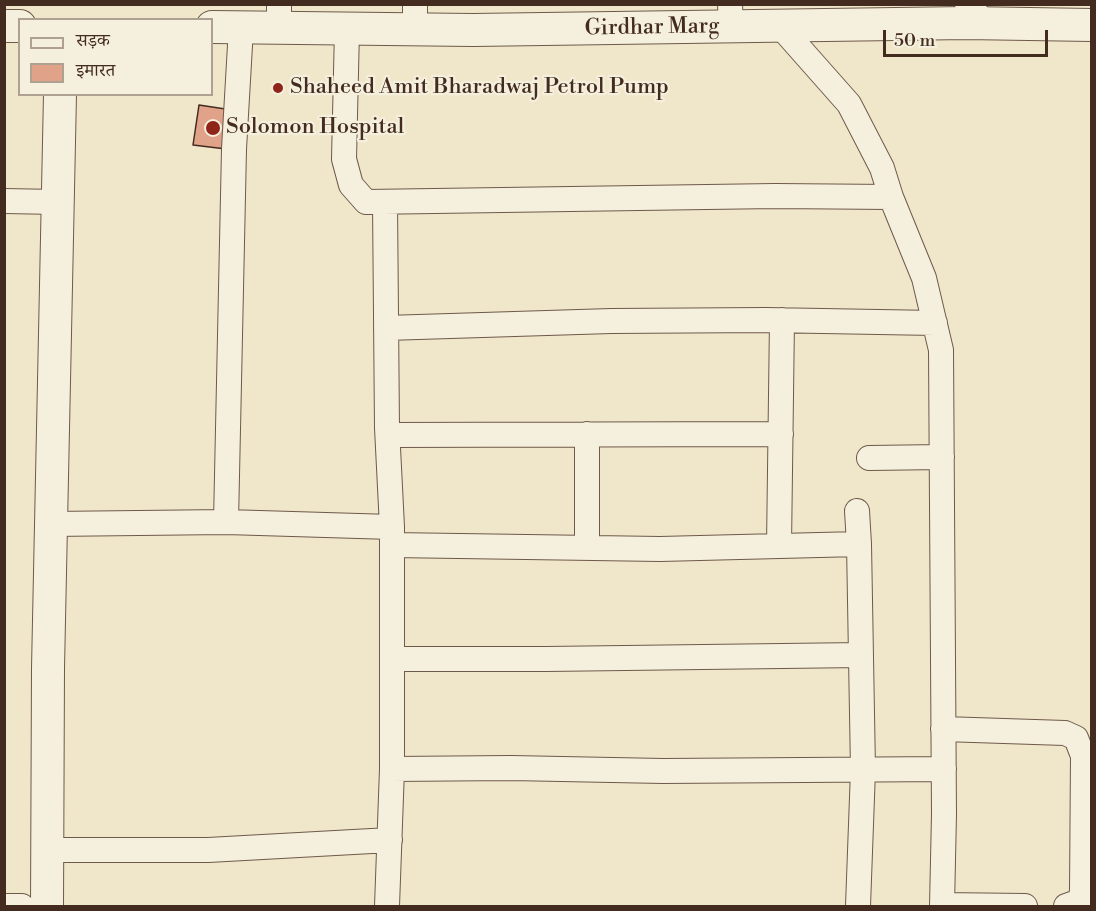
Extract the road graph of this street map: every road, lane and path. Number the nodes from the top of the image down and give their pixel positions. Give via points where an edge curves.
1 (279, 16) edge
2 (731, 16) edge
3 (415, 17) edge
4 (973, 17) edge
5 (1092, 25) edge
6 (793, 26) junction
7 (226, 28) edge
8 (347, 29) junction
9 (60, 96) edge
10 (891, 197) junction
11 (4, 201) edge
12 (58, 202) junction
13 (386, 202) junction
14 (782, 320) junction
15 (935, 323) junction
16 (386, 328) junction
17 (587, 434) junction
18 (781, 434) junction
19 (388, 435) junction
20 (942, 457) junction
21 (869, 458) dead end
22 (857, 512) dead end
23 (226, 522) junction
24 (51, 524) junction
25 (392, 536) junction
26 (859, 544) junction
27 (779, 546) junction
28 (587, 547) junction
29 (861, 655) junction
30 (392, 658) junction
31 (943, 729) junction
32 (392, 769) junction
33 (944, 769) junction
34 (864, 771) junction
35 (390, 840) junction
36 (47, 850) junction
37 (4, 906) edge
38 (22, 906) edge
39 (47, 906) edge
40 (387, 906) edge
41 (858, 906) edge
42 (942, 906) edge
43 (1025, 906) edge
44 (1066, 906) edge

1 - 7 street, Girdhar Marg
1 - 8 street, Girdhar Marg
2 - 3 street, Girdhar Marg
2 - 6 street, Girdhar Marg
3 - 8 street, Girdhar Marg
4 - 5 street, Girdhar Marg
4 - 6 street, Girdhar Marg
6 - 10 street via 849,104 882,168
7 - 23 street via 234,149
8 - 13 street via 344,159 351,185 366,202
9 - 12 street
10 - 13 street
10 - 15 street via 924,278
11 - 12 street
12 - 24 street
13 - 16 street
14 - 15 street
14 - 16 street
14 - 18 street
15 - 20 street via 941,350
16 - 19 street
17 - 18 street
17 - 19 street
17 - 28 street
18 - 27 street
19 - 25 street
20 - 21 street
20 - 31 street
22 - 26 street
23 - 24 street
23 - 25 street
24 - 36 street
25 - 28 street
25 - 30 street
26 - 27 street
26 - 29 street
27 - 28 street
29 - 30 street
29 - 34 street
30 - 32 street
31 - 33 street
31 - 44 street via 1065,733 1076,738 1083,756 1082,891 1080,901
32 - 34 street
32 - 35 street
33 - 34 street
33 - 42 street
34 - 41 street
35 - 36 street via 208,850
35 - 40 street
36 - 39 street
37 - 38 street
42 - 43 street

